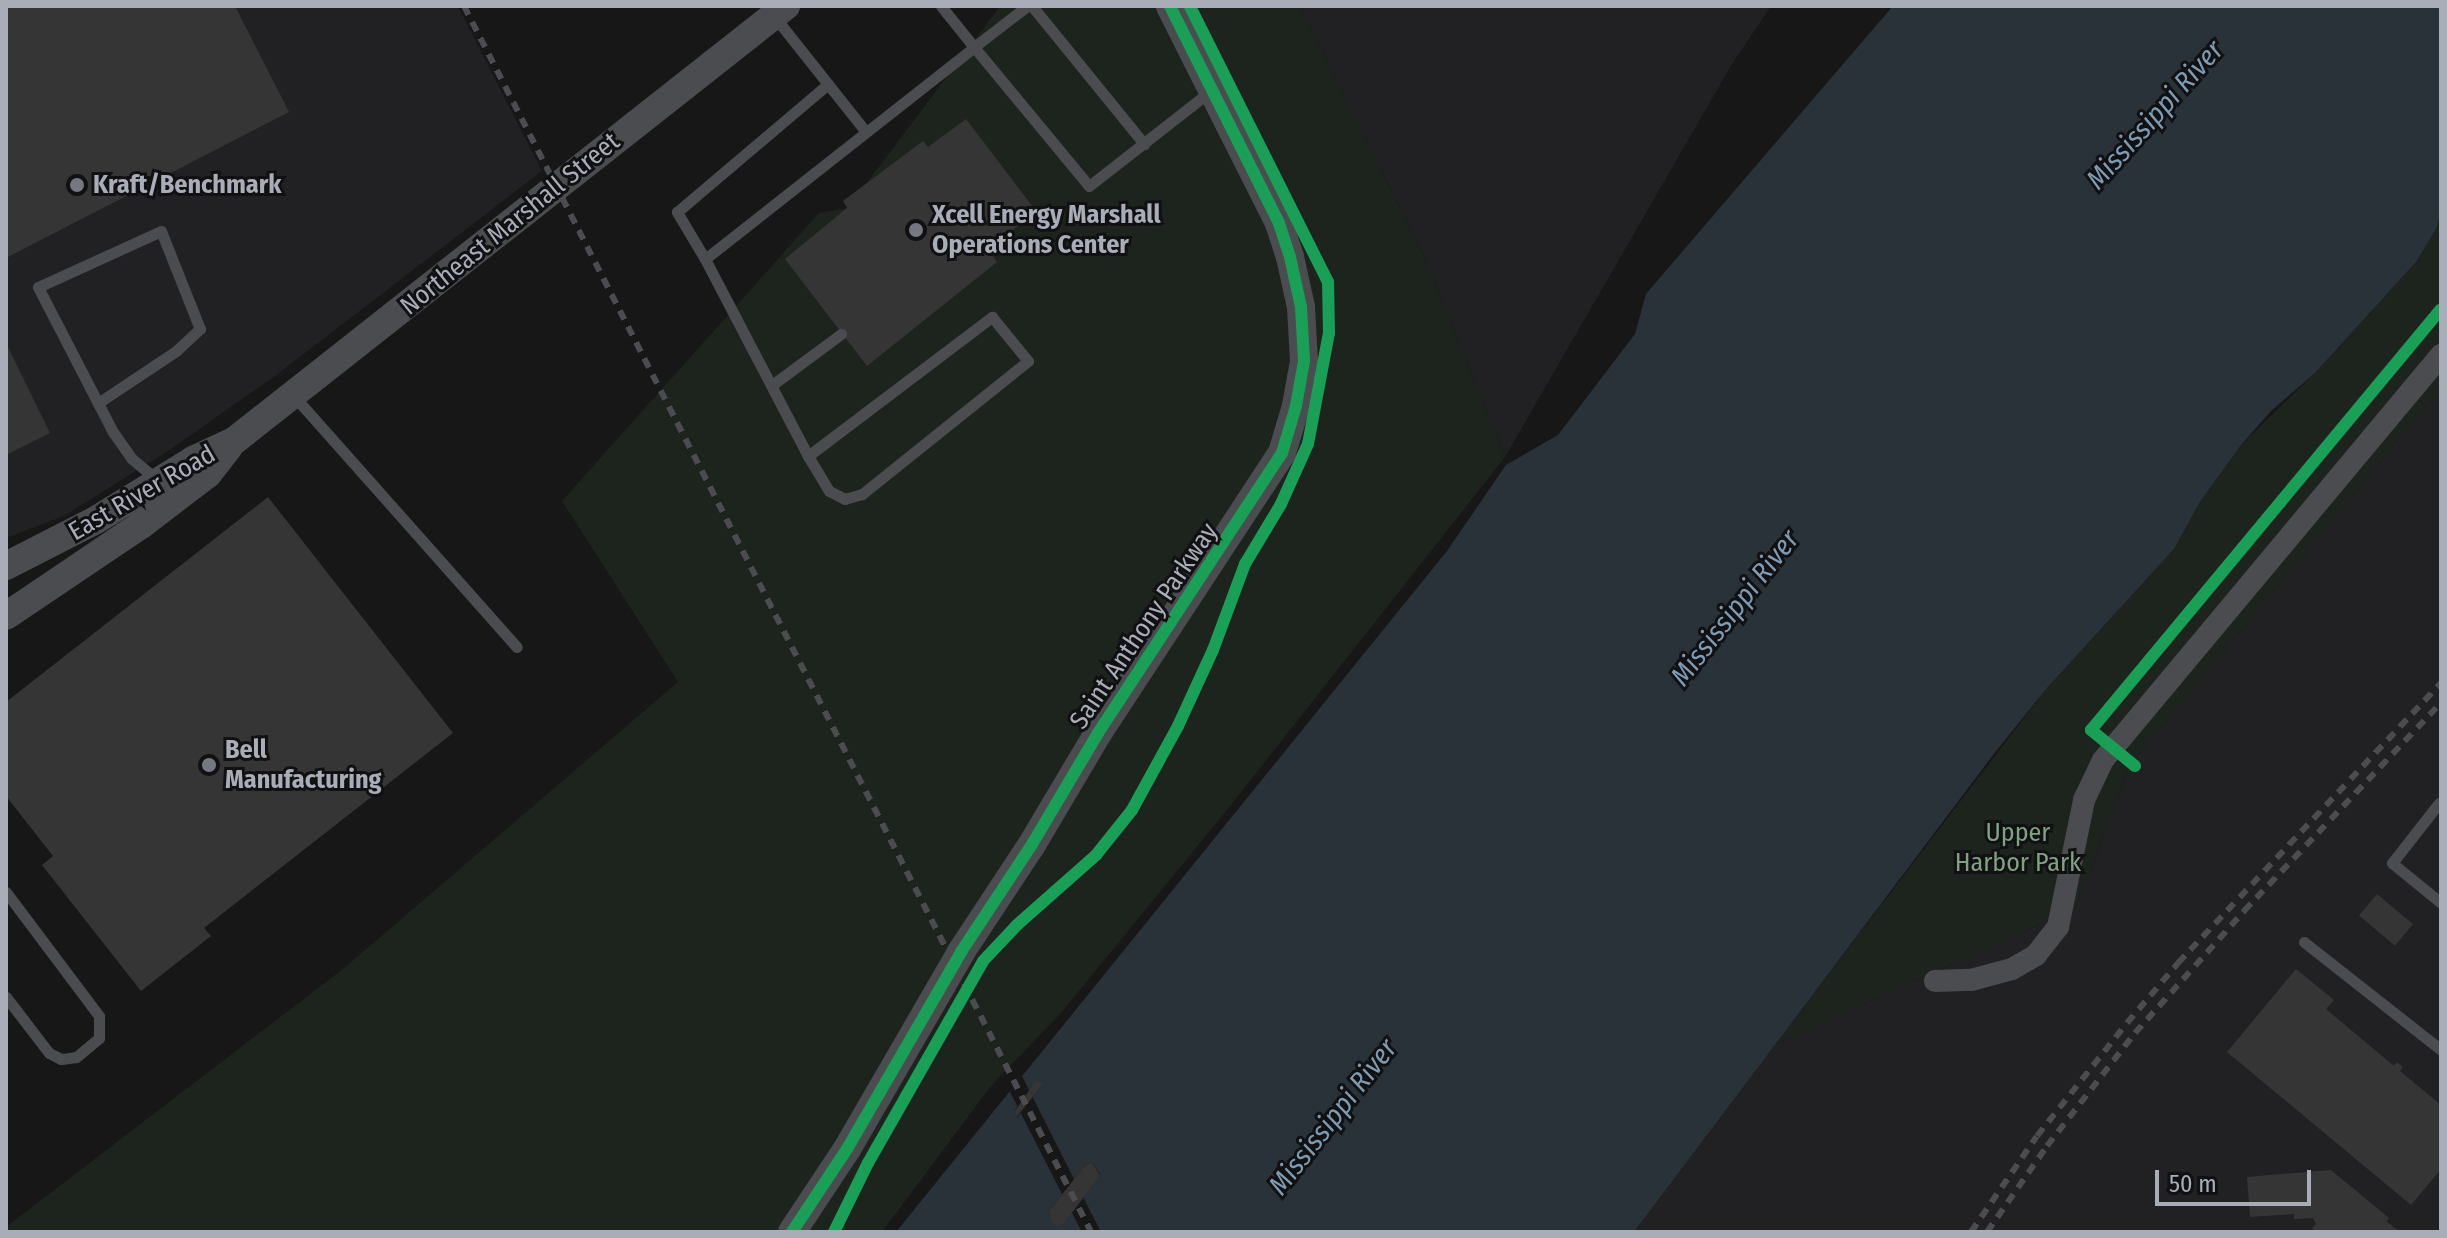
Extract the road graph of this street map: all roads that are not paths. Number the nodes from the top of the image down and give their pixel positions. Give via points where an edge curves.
1 (941, 6) edge
2 (1030, 6) edge
3 (1170, 6) edge
4 (780, 11) edge
5 (974, 47) junction
6 (828, 84) junction
7 (1212, 90) junction
8 (865, 131) junction
9 (1144, 144) junction
10 (705, 259) junction
11 (841, 334) dead end
12 (2441, 355) edge
13 (772, 385) junction
14 (293, 395) junction
15 (98, 403) junction
16 (234, 441) joint
17 (808, 456) junction
18 (167, 490) junction
19 (6, 566) edge
20 (6, 616) edge
21 (517, 647) dead end
22 (2440, 803) edge
23 (6, 892) edge
24 (2441, 903) edge
25 (2304, 942) dead end
26 (1935, 981) dead end
27 (6, 997) edge
28 (2441, 1050) edge
29 (792, 1232) edge

1 - 5 lane
2 - 5 lane
2 - 9 lane
3 - 7 street, Saint Anthony Parkway
4 - 6 lane
4 - 14 street, Northeast Marshall Street
5 - 8 lane
5 - 9 lane via 1089,186
6 - 8 lane
6 - 10 lane via 677,212
7 - 9 lane
7 - 29 street, Saint Anthony Parkway via 1279,223 1301,307 1304,361 1282,453 1098,733
8 - 10 lane
10 - 13 lane
11 - 13 lane
12 - 26 street via 2103,760 2084,800 2058,927 2036,955 1971,980
13 - 17 lane
14 - 16 street, Northeast Marshall Street
14 - 21 lane
15 - 15 lane via 38,287 161,231 200,329
15 - 18 lane via 131,458
16 - 18 street, East River Road via 193,460
17 - 17 lane via 829,491 845,499 862,494 1028,361 992,317
18 - 19 street, East River Road
18 - 20 street, East River Road
22 - 24 lane via 2392,863
23 - 27 lane via 99,1016 99,1038 76,1057 61,1059 49,1053
25 - 28 lane

